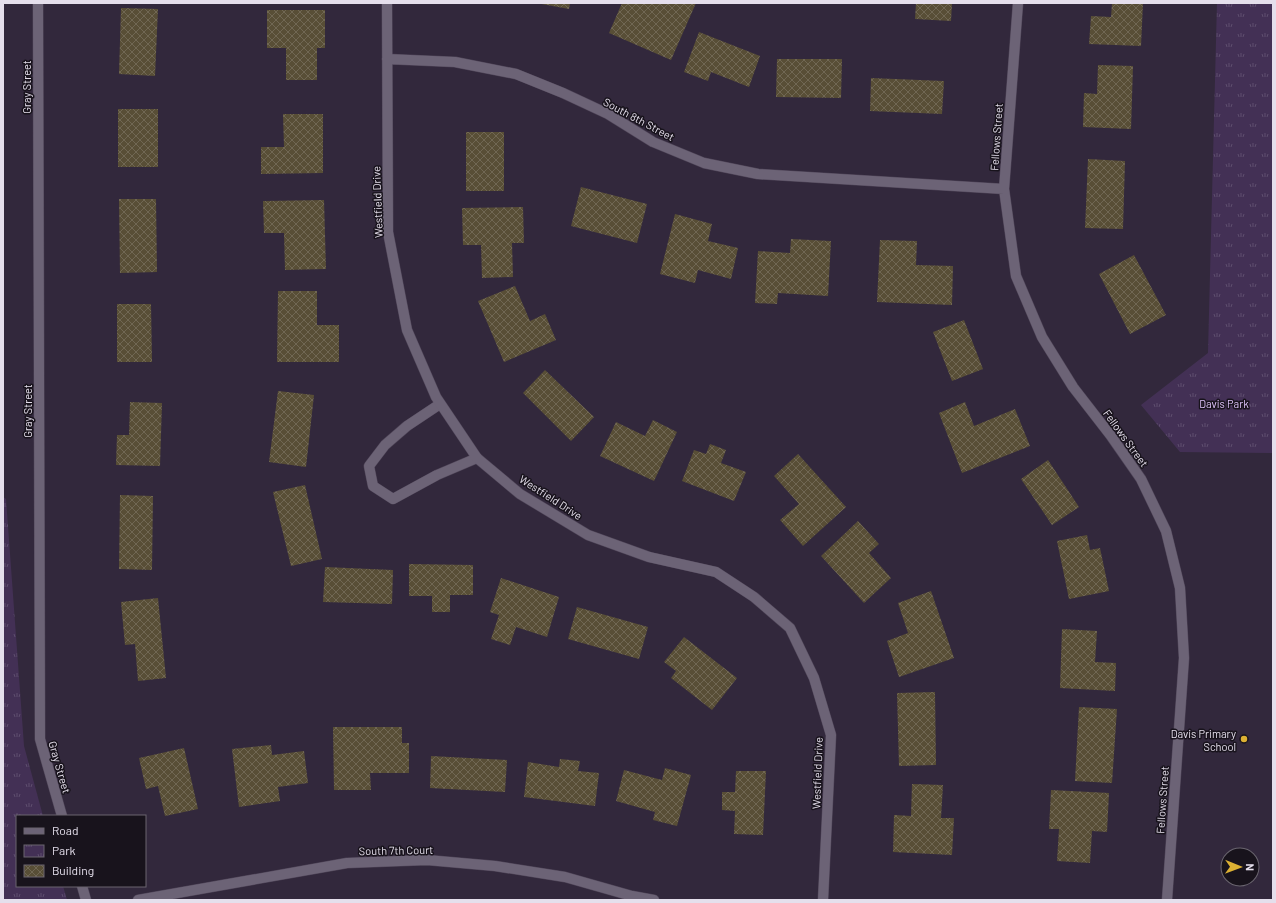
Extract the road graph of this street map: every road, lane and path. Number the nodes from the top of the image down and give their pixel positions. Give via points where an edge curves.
1 (38, 3) edge
2 (387, 3) edge
3 (1018, 3) edge
4 (387, 59) junction
5 (1004, 189) junction
6 (440, 404) junction
7 (477, 458) junction
8 (62, 815) edge
9 (82, 887) edge
10 (86, 900) edge
11 (138, 900) edge
12 (654, 900) edge
13 (823, 900) edge
14 (1167, 900) edge

1 - 8 street, Gray Street via 40,739
2 - 4 street, Westfield Drive
3 - 5 street, Fellows Street
4 - 5 street, South 8th Street via 455,62 516,74 601,111 652,142 704,163 758,174
4 - 6 street, Westfield Drive via 388,232 407,330
5 - 14 street, Fellows Street via 1016,276 1042,337 1073,387 1141,479 1166,531 1180,588 1184,658
6 - 7 street, Westfield Drive
6 - 7 street via 407,426 385,445 369,466 373,486 393,500 437,475
7 - 13 street, Westfield Drive via 520,494 588,535 649,557 716,572 754,597 790,628 814,678 831,735
9 - 10 street
11 - 12 street, South 7th Court via 347,863 427,860 495,866 565,877

